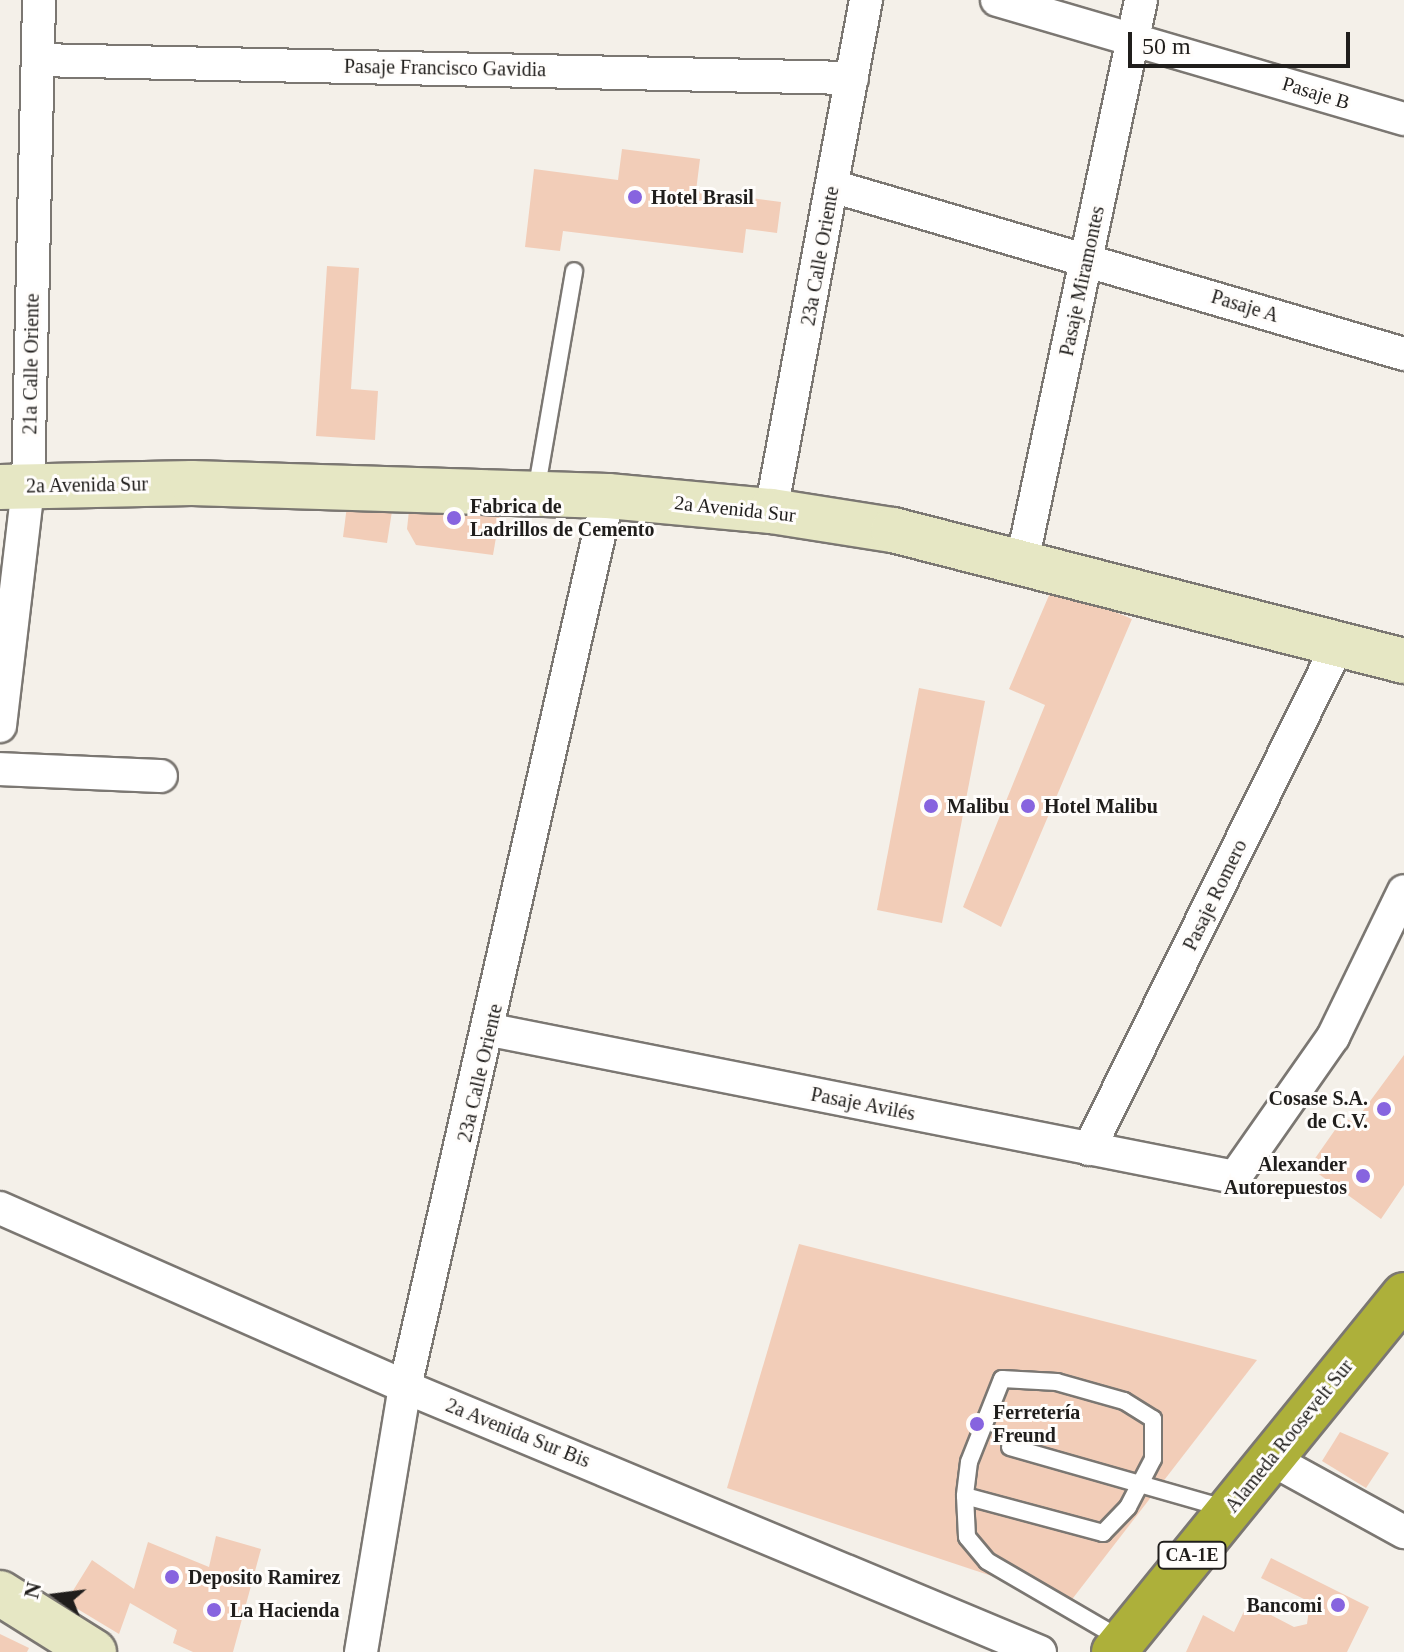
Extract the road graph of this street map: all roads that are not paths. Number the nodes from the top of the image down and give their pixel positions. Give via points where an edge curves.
1 (39, 0) edge
2 (866, 0) edge
3 (997, 0) edge
4 (1141, 0) edge
5 (1133, 38) junction
6 (38, 60) junction
7 (852, 78) junction
8 (1404, 119) edge
9 (832, 186) junction
10 (1086, 259) junction
11 (574, 271) dead end
12 (1404, 354) edge
13 (14, 487) edge
14 (536, 494) junction
15 (608, 496) junction
16 (771, 511) junction
17 (1022, 562) junction
18 (1340, 641) junction
19 (1404, 661) edge
20 (0, 726) edge
21 (0, 769) edge
22 (161, 776) dead end
23 (1404, 891) edge
24 (491, 1030) junction
25 (1089, 1149) junction
26 (0, 1208) edge
27 (1404, 1295) edge
28 (405, 1387) junction
29 (1010, 1447) dead end
30 (1271, 1459) junction
31 (1142, 1480) junction
32 (965, 1496) junction
33 (1229, 1510) junction
34 (1404, 1532) edge
35 (0, 1593) edge
36 (1119, 1646) edge
37 (94, 1652) edge
38 (361, 1652) edge
39 (1040, 1652) edge

1 - 6 street, 21a Calle Oriente
2 - 7 street, 23a Calle Oriente
3 - 5 street, Pasaje B
4 - 5 street, Pasaje Miramontes
5 - 8 street, Pasaje B
5 - 10 street, Pasaje Miramontes
6 - 7 street, Pasaje Francisco Gavidia
6 - 13 street, 21a Calle Oriente
7 - 9 street, 23a Calle Oriente
9 - 10 street, Pasaje A
9 - 16 street, 23a Calle Oriente
10 - 12 street, Pasaje A
10 - 17 street, Pasaje Miramontes
11 - 14 lane
13 - 14 street, 2a Avenida Sur via 192,483
13 - 20 street, 21a Calle Oriente
14 - 15 street, 2a Avenida Sur
15 - 16 street, 2a Avenida Sur
15 - 24 street, 23a Calle Oriente
16 - 17 street, 2a Avenida Sur via 893,530
17 - 18 street, 2a Avenida Sur
18 - 19 street, 2a Avenida Sur
18 - 25 street, Pasaje Romero
21 - 22 street
23 - 25 street, Pasaje Avilés via 1333,1037 1235,1177
24 - 25 street, Pasaje Avilés
24 - 28 street, 23a Calle Oriente
26 - 28 street, 2a Avenida Sur Bis
27 - 30 highway, Alameda Roosevelt Sur / CA-1E
28 - 38 street, 23a Calle Oriente
28 - 39 street, 2a Avenida Sur Bis
29 - 31 lane
30 - 33 highway, Alameda Roosevelt Sur / CA-1E
30 - 34 street
31 - 32 lane via 1103,1533
31 - 32 lane via 1158,1432 1153,1419 1124,1401 1057,1382 1002,1379 969,1462
31 - 33 lane
32 - 36 lane via 967,1537 987,1561
33 - 36 highway, Alameda Roosevelt Sur / CA-1E
35 - 37 street

